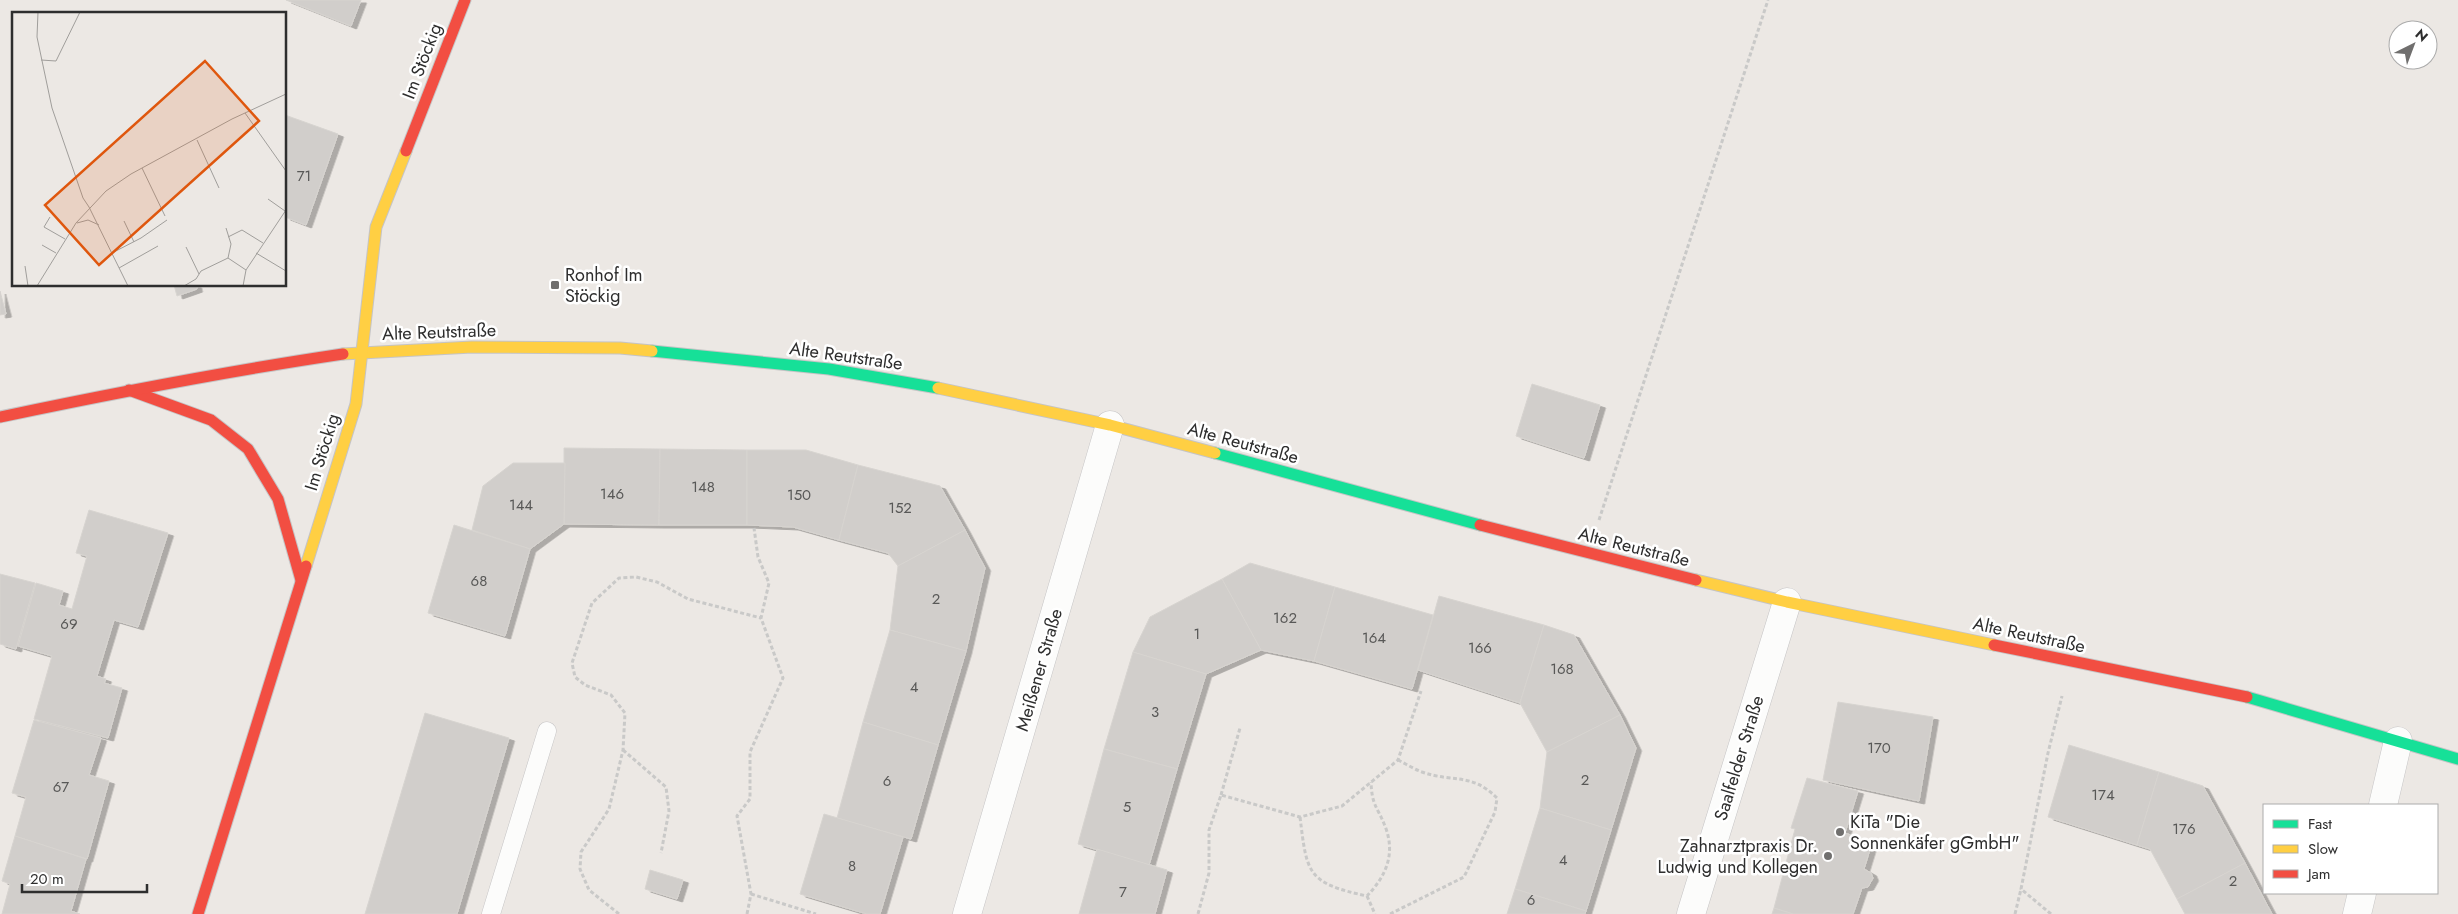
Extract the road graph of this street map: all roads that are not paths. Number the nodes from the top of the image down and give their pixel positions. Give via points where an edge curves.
1 (465, 0) edge
2 (360, 352) junction
3 (128, 390) junction
4 (0, 417) edge
5 (1110, 425) junction
6 (301, 580) junction
7 (1787, 602) junction
8 (547, 732) dead end
9 (2398, 741) junction
10 (2458, 759) edge
11 (2383, 804) edge
12 (2362, 894) edge
13 (198, 914) edge
14 (491, 914) edge
15 (967, 914) edge
16 (1691, 914) edge
17 (2357, 914) edge

1 - 2 main road, Im Stöckig via 376,227
2 - 3 main road, Alte Reutstraße
2 - 5 main road, Alte Reutstraße via 472,347 620,348 829,369 962,392
2 - 6 main road, Im Stöckig via 356,404
3 - 4 main road, Alte Reutstraße
3 - 6 main road via 211,420 248,450 278,499
5 - 7 main road, Alte Reutstraße via 1588,554
5 - 15 street, Meißener Straße
6 - 13 main road, Im Stöckig
7 - 9 main road, Alte Reutstraße via 2246,697
7 - 16 street, Saalfelder Straße
8 - 14 lane
9 - 10 main road, Alte Reutstraße
9 - 11 street
12 - 17 street

